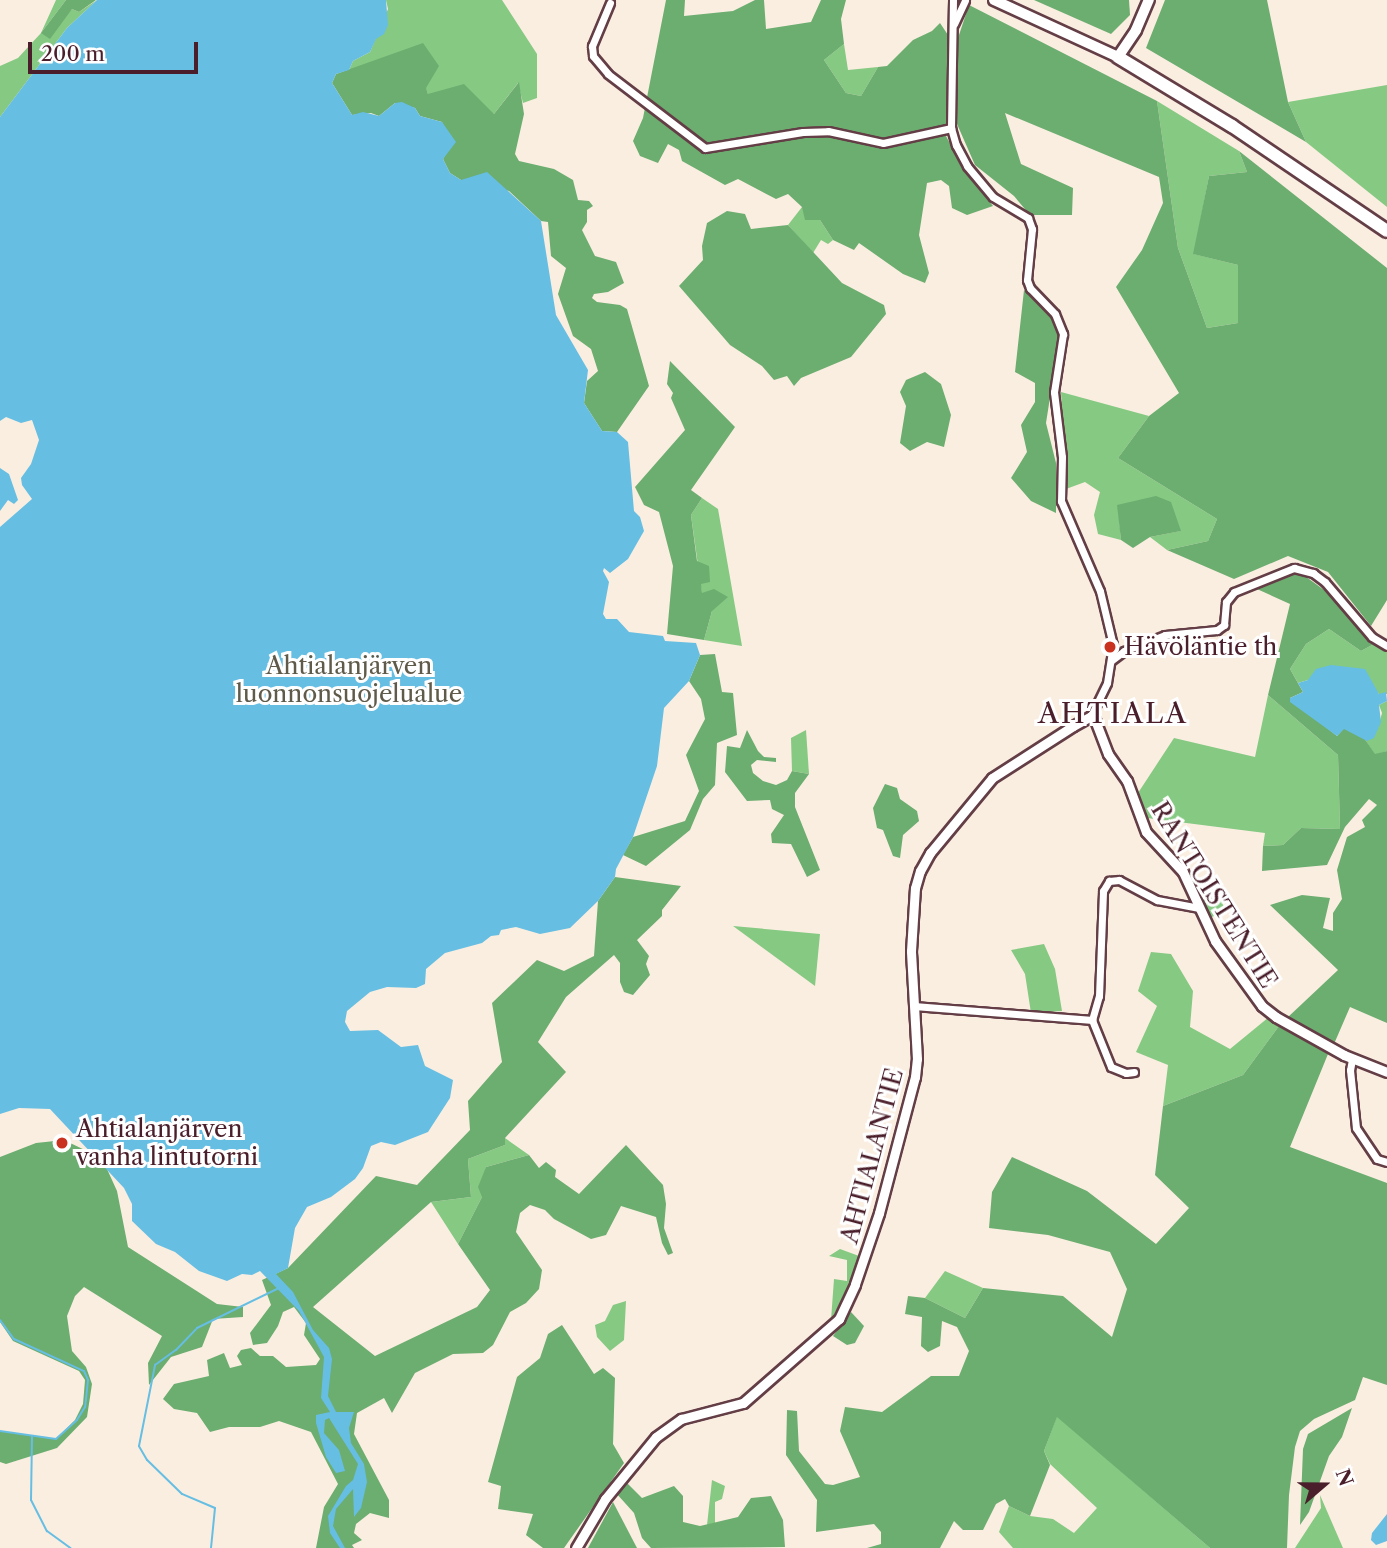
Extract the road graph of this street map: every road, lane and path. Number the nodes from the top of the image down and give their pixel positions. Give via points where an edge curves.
1 (953, 0) edge
2 (965, 0) edge
3 (995, 0) edge
4 (1149, 0) edge
5 (610, 3) dead end
6 (954, 24) junction
7 (1118, 57) junction
8 (951, 128) junction
9 (1329, 193) junction
10 (1387, 231) edge
11 (1387, 241) edge
12 (1113, 645) junction
13 (1387, 646) edge
14 (1124, 651) junction
15 (1112, 661) junction
16 (1091, 716) junction
17 (1199, 908) junction
18 (914, 1006) junction
19 (1092, 1020) junction
20 (1352, 1059) junction
21 (1134, 1072) dead end
22 (1387, 1072) edge
23 (1387, 1162) edge
24 (576, 1548) edge

1 - 6 street
2 - 6 street
3 - 7 main road
4 - 7 main road
5 - 8 street via 592,46 593,56 608,74 705,148 828,131 883,143
6 - 8 street
7 - 9 highway via 1232,126
8 - 12 street via 967,166 993,197 1023,214 1032,229 1027,280 1055,314 1063,334 1054,392 1062,457 1061,501 1100,591
9 - 10 highway
9 - 11 highway
12 - 14 street
12 - 15 street
13 - 14 street via 1372,637 1325,582 1294,568 1234,592 1226,602 1224,625 1217,630 1165,635
14 - 15 street
15 - 16 street
16 - 17 street, RANTOISTENTIE via 1108,754 1127,780 1146,832 1183,872
16 - 18 street, AHTIALANTIE via 992,778 930,853 915,888
17 - 19 street via 1157,900 1124,881 1109,881 1103,891 1099,996
17 - 20 street, RANTOISTENTIE via 1231,967 1262,1006
18 - 19 street
18 - 24 street, AHTIALANTIE via 915,1077 879,1213 839,1319 743,1402 681,1419 656,1437 605,1499
19 - 21 street via 1111,1067
20 - 22 street, RANTOISTENTIE
20 - 23 street via 1356,1129 1377,1158

